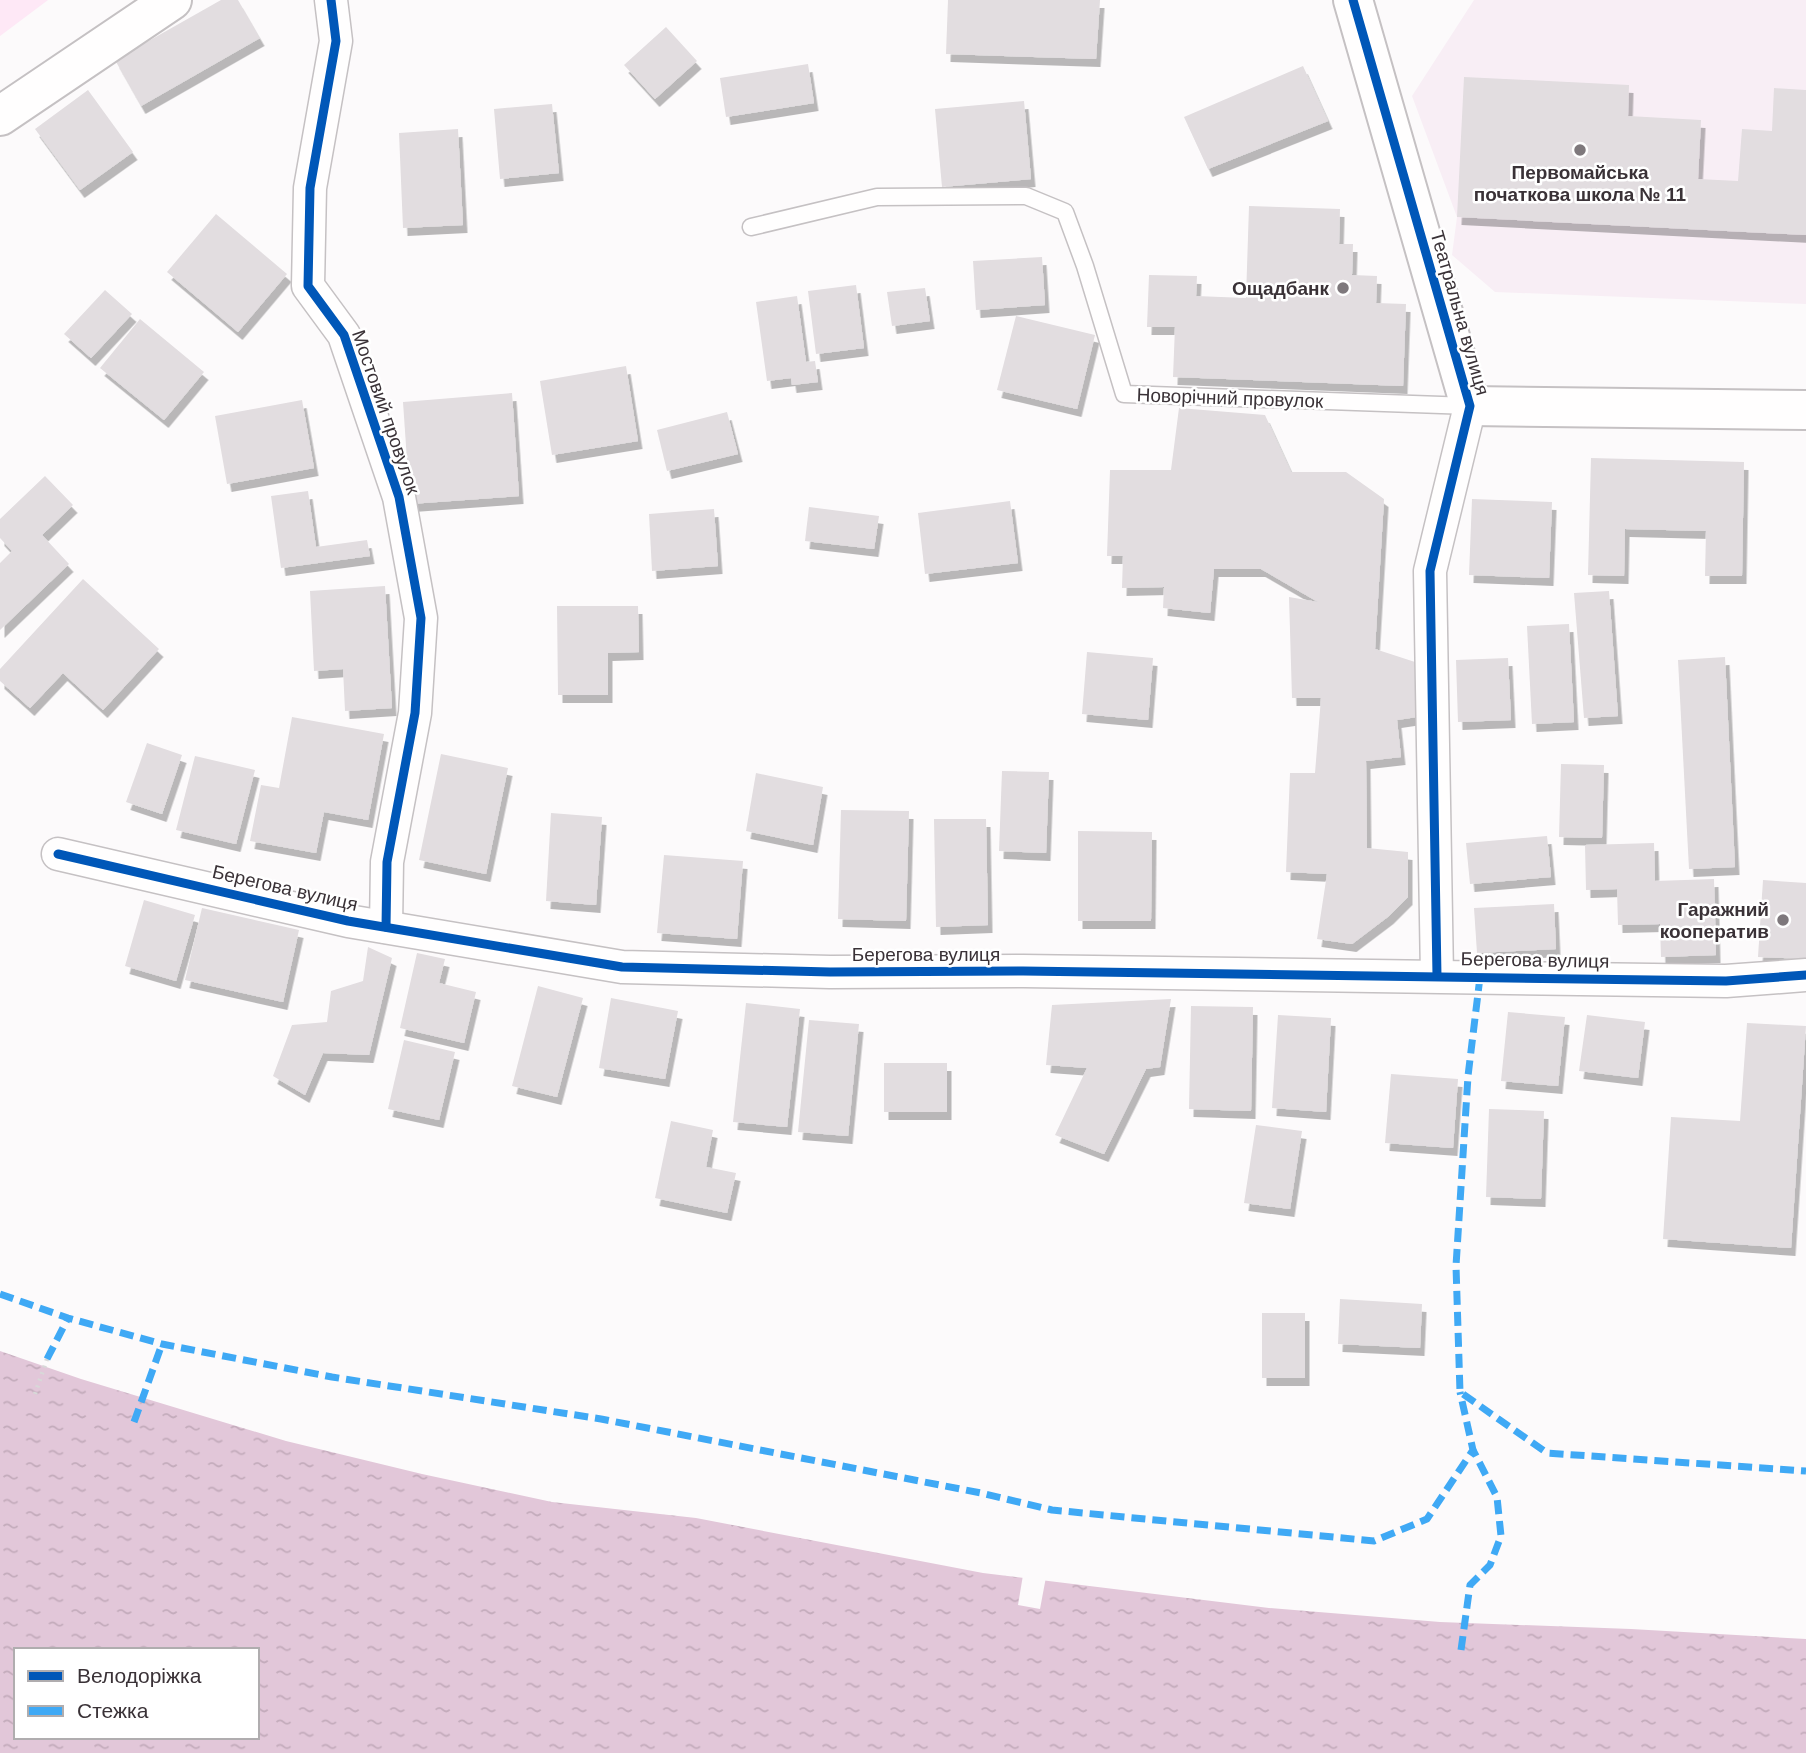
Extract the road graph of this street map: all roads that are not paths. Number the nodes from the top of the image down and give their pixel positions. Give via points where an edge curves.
1 (172, 0) edge
2 (331, 0) edge
3 (1353, 0) edge
4 (0, 116) edge
5 (751, 227) dead end
6 (1470, 406) junction
7 (1806, 410) edge
8 (58, 854) dead end
9 (386, 927) junction
10 (1806, 975) edge
11 (1437, 976) junction

1 - 4 street
2 - 9 street, Мостовий провулок via 337,41 310,188 309,286 344,335 399,497 421,618 415,713 387,862
3 - 6 street, Театральна вулиця
5 - 6 lane, Новорічний провулок via 877,197 1026,196 1065,212 1124,394
6 - 7 street, Театральна вулиця
6 - 11 street, Театральна вулиця via 1430,571
8 - 9 street, Берегова вулиця
9 - 11 street, Берегова вулиця via 622,967
10 - 11 street, Берегова вулиця via 1726,981

